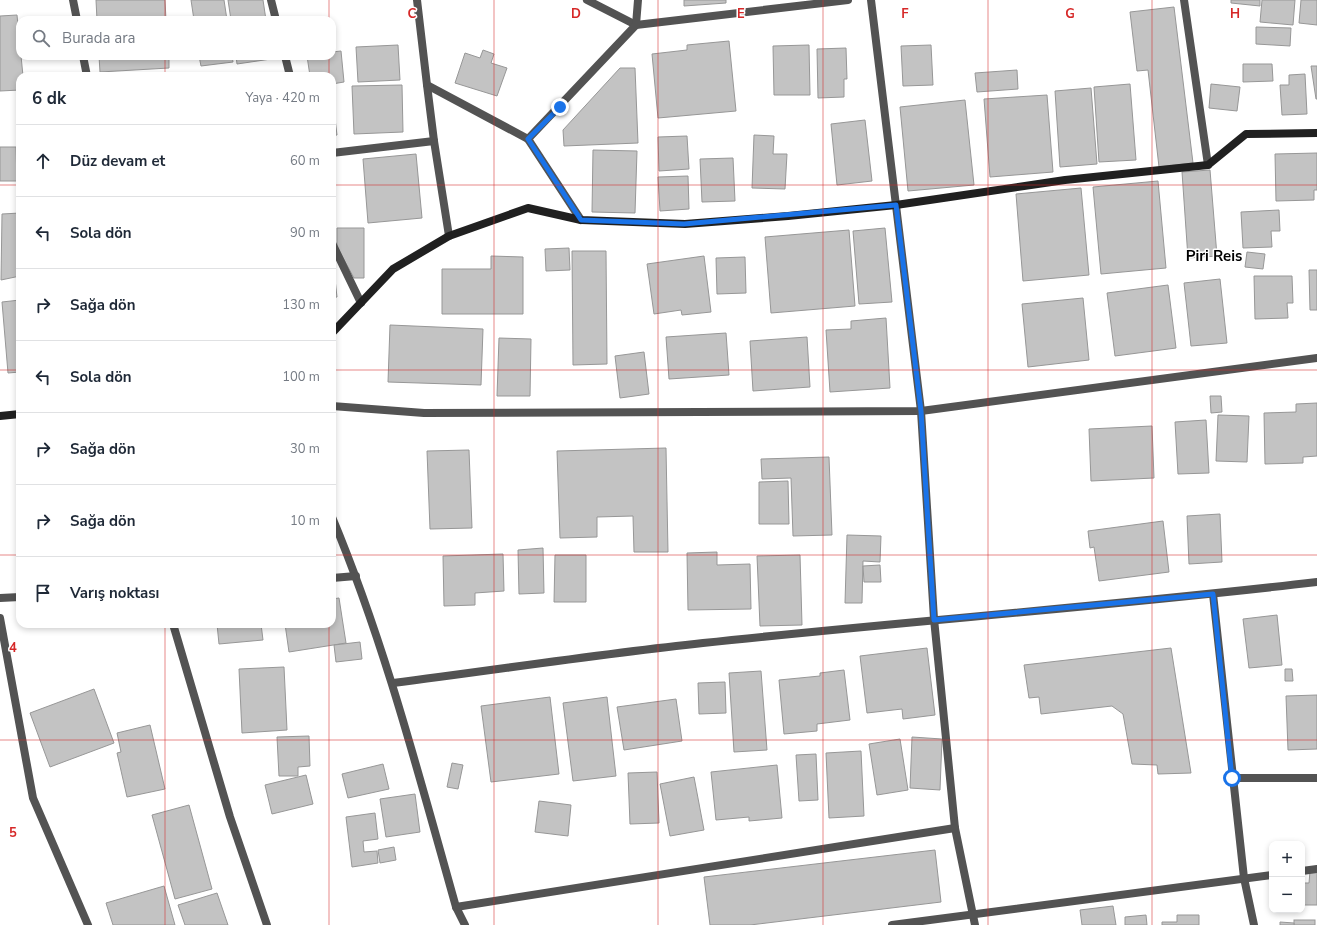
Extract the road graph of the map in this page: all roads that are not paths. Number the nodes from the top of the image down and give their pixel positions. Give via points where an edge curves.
1 (73, 0) edge
2 (271, 0) edge
3 (417, 0) edge
4 (587, 0) edge
5 (638, 0) edge
6 (848, 0) edge
7 (871, 0) edge
8 (1184, 0) edge
9 (75, 16) edge
10 (275, 16) edge
11 (636, 25) junction
12 (84, 60) edge
13 (286, 60) edge
14 (86, 72) edge
15 (289, 72) edge
16 (427, 85) junction
17 (1317, 133) edge
18 (528, 139) junction
19 (434, 141) junction
20 (336, 153) edge
21 (1208, 165) junction
22 (896, 205) junction
23 (581, 220) junction
24 (450, 236) junction
25 (336, 251) edge
26 (361, 303) junction
27 (336, 329) edge
28 (1317, 358) edge
29 (336, 406) edge
30 (921, 411) junction
31 (16, 414) edge
32 (0, 416) edge
33 (336, 528) edge
34 (356, 576) junction
35 (336, 578) edge
36 (1317, 582) edge
37 (1213, 594) junction
38 (16, 597) edge
39 (0, 598) edge
40 (0, 618) edge
41 (934, 620) junction
42 (174, 628) edge
43 (393, 683) junction
44 (1232, 778) junction
45 (1317, 778) edge
46 (955, 828) junction
47 (1317, 869) edge
48 (1305, 871) edge
49 (1269, 874) edge
50 (1244, 878) junction
51 (456, 907) junction
52 (972, 914) junction
53 (88, 925) edge
54 (267, 925) edge
55 (466, 925) edge
56 (892, 925) edge
57 (975, 925) edge
58 (1254, 925) edge

1 - 9 street
2 - 10 street
3 - 16 street
4 - 11 street
5 - 11 street
6 - 11 street
7 - 22 street
8 - 21 street
11 - 18 street
12 - 14 street
13 - 15 street
16 - 18 street
16 - 19 street
17 - 21 street via 1246,134
18 - 23 street
19 - 20 street
19 - 24 street
21 - 22 street via 1065,180
22 - 23 street via 684,224
22 - 30 street
23 - 24 street via 528,208
24 - 26 street via 393,269
25 - 26 street
26 - 27 street
28 - 30 street
29 - 30 street via 424,413
30 - 41 street
31 - 32 street
33 - 34 street
34 - 35 street
34 - 43 street
36 - 37 street
37 - 41 street
37 - 44 street
38 - 39 street
40 - 53 street via 33,798
41 - 43 street via 700,643
41 - 46 street
42 - 54 street via 230,817
43 - 51 street
44 - 45 street
44 - 50 street
46 - 51 street
46 - 52 street
47 - 48 street
49 - 50 street
50 - 52 street
50 - 58 street
51 - 55 street
52 - 56 street
52 - 57 street

